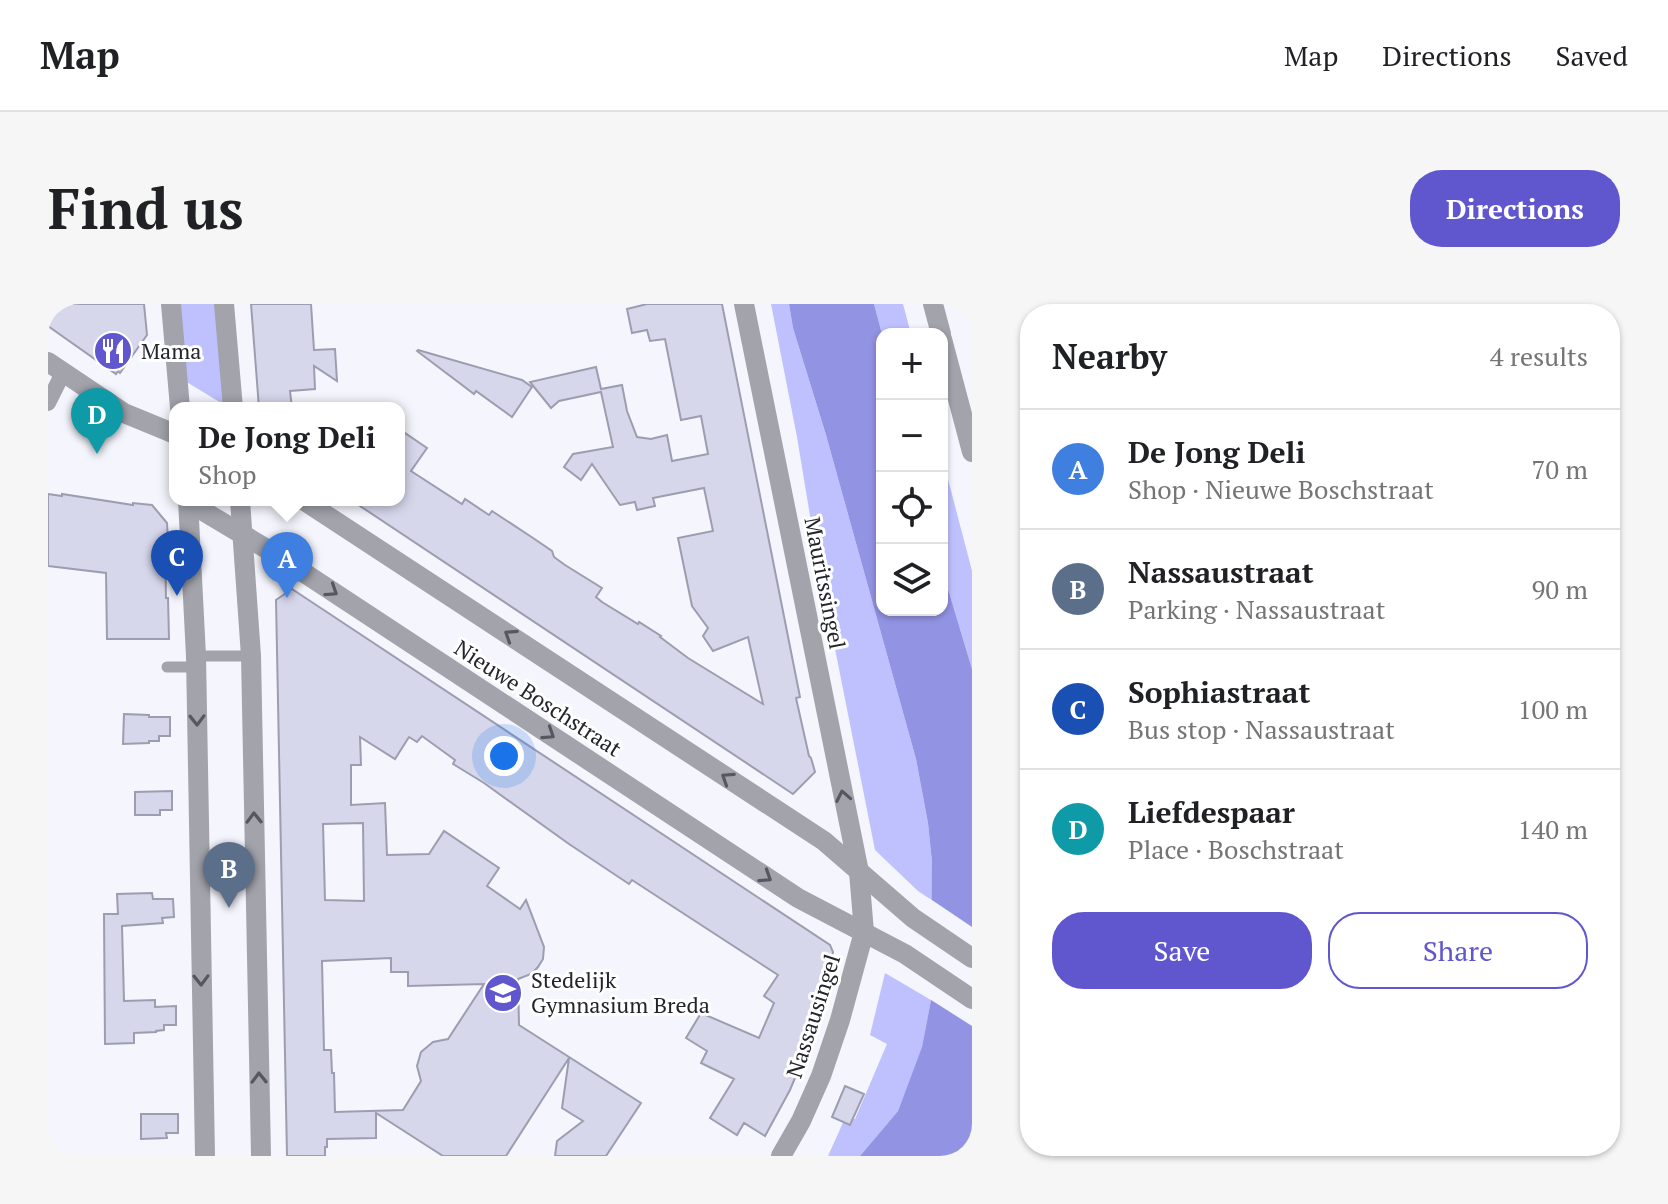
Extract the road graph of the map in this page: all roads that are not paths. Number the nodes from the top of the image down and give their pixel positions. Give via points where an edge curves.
1 (171, 304) edge
2 (224, 304) edge
3 (744, 304) edge
4 (933, 304) edge
5 (939, 328) edge
6 (948, 363) edge
7 (56, 368) edge
8 (179, 402) edge
9 (232, 402) edge
10 (48, 403) edge
11 (169, 432) edge
12 (972, 452) edge
13 (188, 506) edge
14 (196, 506) edge
15 (240, 506) edge
16 (312, 506) edge
17 (242, 534) junction
18 (251, 656) junction
19 (196, 662) junction
20 (167, 667) dead end
21 (859, 872) junction
22 (864, 932) junction
23 (972, 958) edge
24 (972, 999) edge
25 (205, 1156) edge
26 (261, 1156) edge
27 (781, 1156) edge

1 - 8 street
2 - 9 street
21 -> 3 street, Mauritssingel
4 - 5 street
6 - 12 street
7 - 10 street
7 - 11 street via 124,413
13 - 19 street
14 - 17 street, Nieuwe Boschstraat
15 - 17 street
21 -> 16 street, Nieuwe Boschstraat via 824,841
17 - 18 street
17 -> 22 street, Nieuwe Boschstraat via 798,898
18 - 19 lane
26 -> 18 street
19 - 20 lane
19 -> 25 street
21 - 22 street
21 - 23 street, Nieuwe Boschstraat
22 - 24 street, Nieuwe Boschstraat
22 - 27 street, Nassausingel via 831,1049

